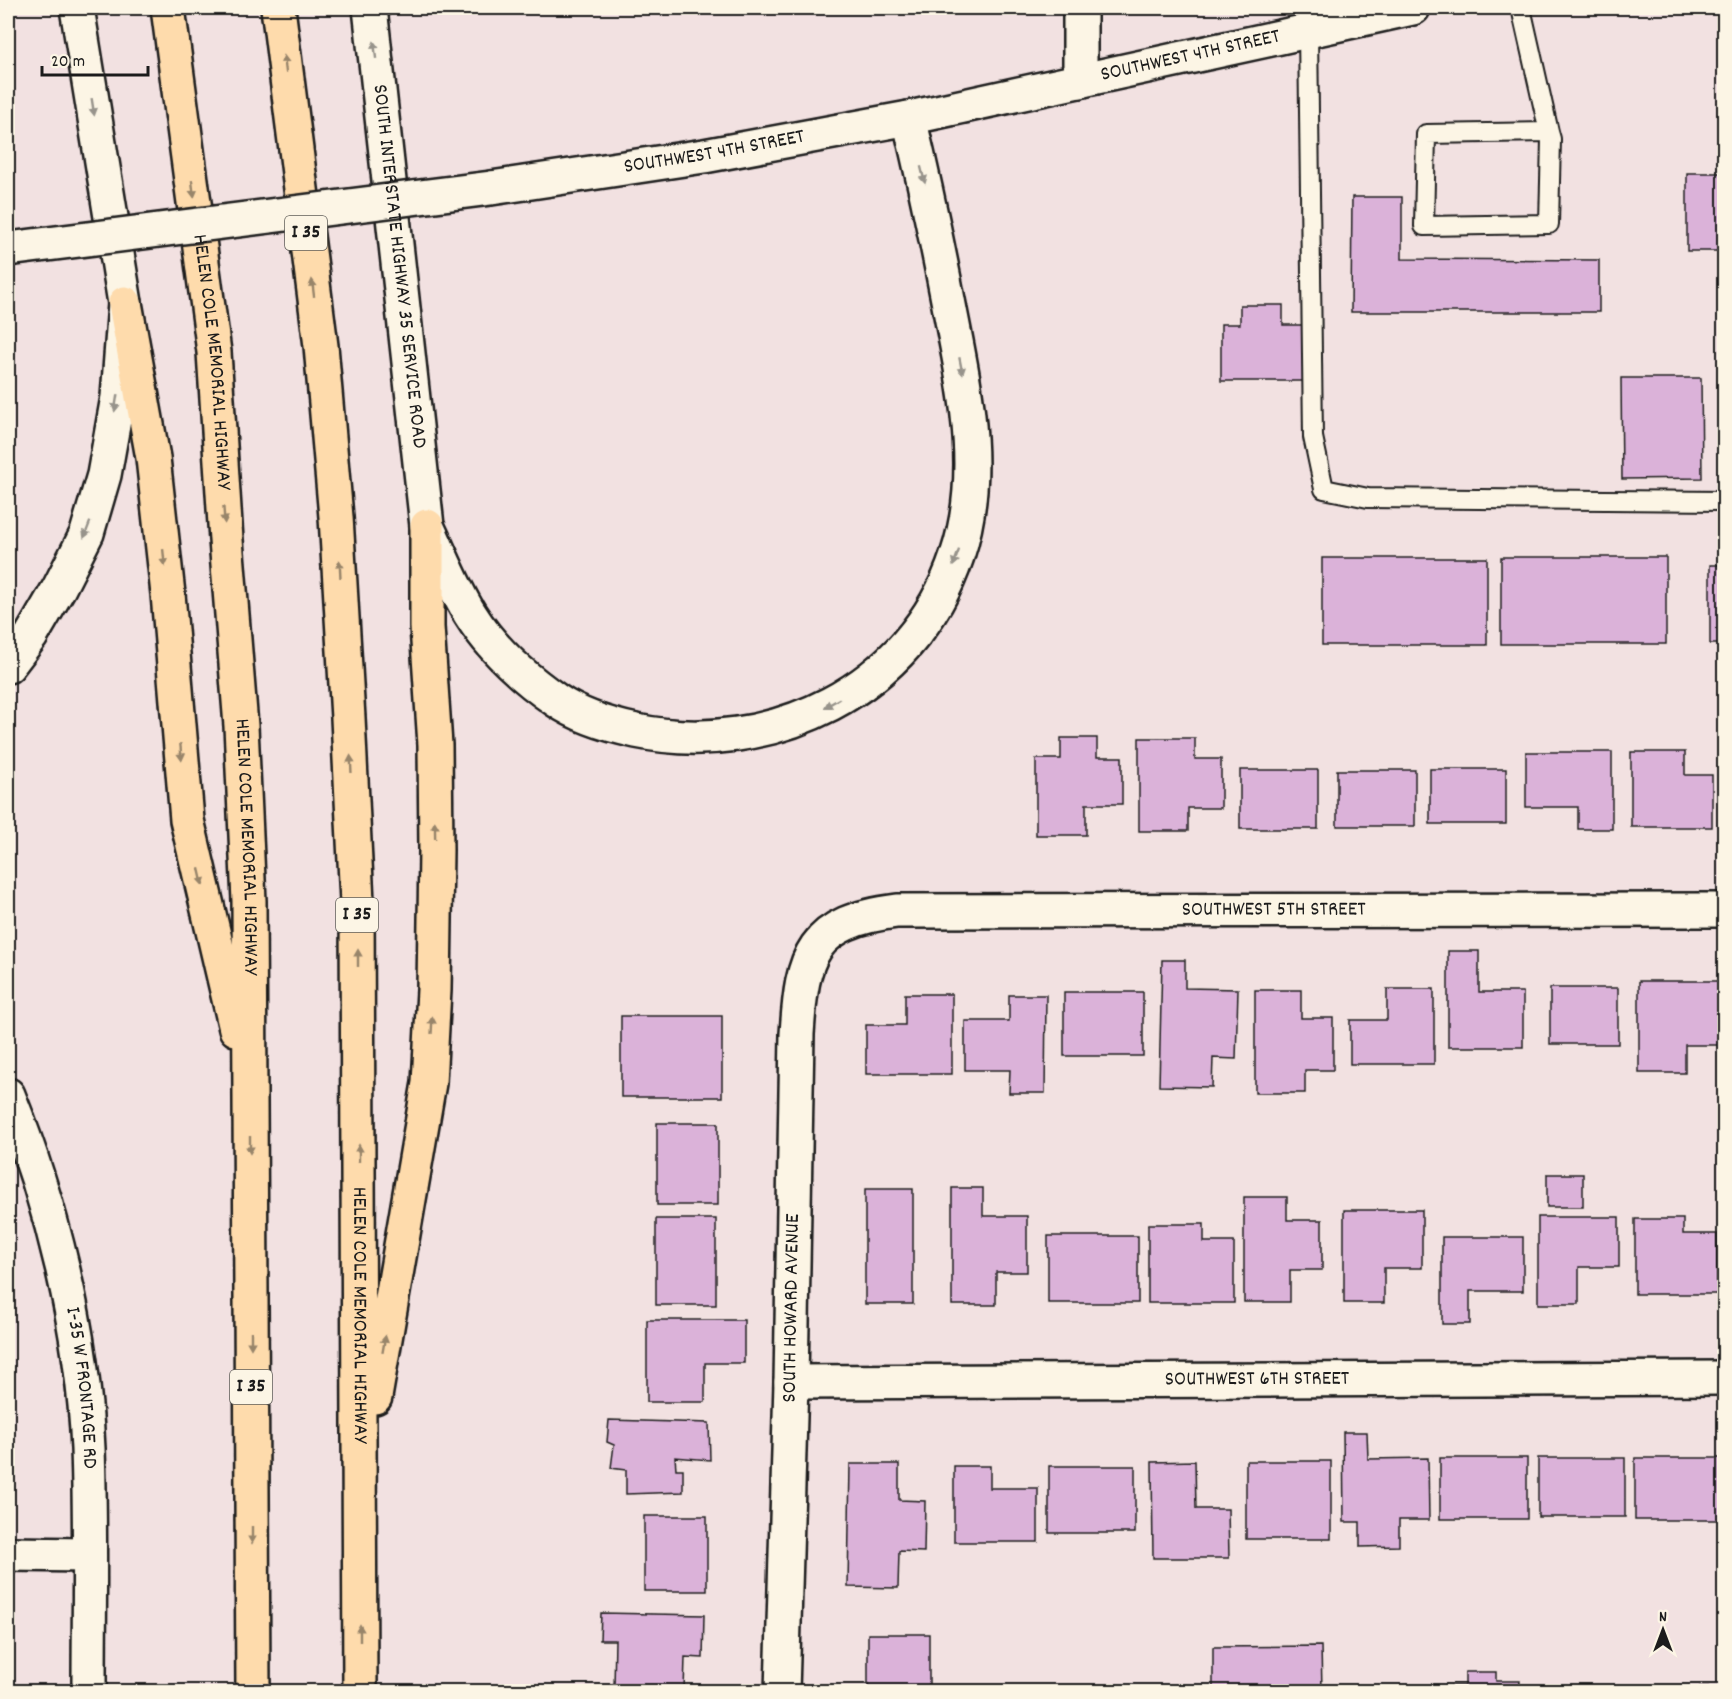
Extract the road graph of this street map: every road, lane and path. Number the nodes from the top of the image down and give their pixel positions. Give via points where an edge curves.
1 (77, 8) edge
2 (168, 8) edge
3 (278, 8) edge
4 (370, 8) edge
5 (1080, 8) edge
6 (1413, 8) edge
7 (1521, 8) edge
8 (1313, 22) edge
9 (1080, 81) junction
10 (909, 118) junction
11 (1549, 132) junction
12 (8, 249) edge
13 (125, 303) junction
14 (1725, 501) edge
15 (427, 525) junction
16 (8, 666) edge
17 (1725, 910) edge
18 (827, 933) joint
19 (250, 1086) junction
20 (8, 1095) edge
21 (1725, 1378) edge
22 (791, 1382) junction
23 (360, 1485) junction
24 (8, 1554) edge
25 (89, 1555) junction
26 (89, 1692) edge
27 (253, 1692) edge
28 (360, 1692) edge
29 (782, 1692) edge

1 -> 13 main road
2 -> 19 highway, HELEN COLE MEMORIAL HIGHWAY / I 35 via 214,352 241,726 249,901
23 -> 3 highway, HELEN COLE MEMORIAL HIGHWAY / I 35 via 357,902 348,717 321,346
15 -> 4 main road, SOUTH INTERSTATE HIGHWAY 35 SERVICE ROAD
5 - 9 main road
6 - 8 main road, SOUTHWEST 4TH STREET
7 - 11 lane
8 - 9 main road, SOUTHWEST 4TH STREET
8 - 14 lane via 1313,437 1324,489 1368,498
9 - 10 main road, SOUTHWEST 4TH STREET
10 - 12 main road, SOUTHWEST 4TH STREET, bridge via 704,156 491,188
10 -> 15 main road, SOUTH INTERSTATE HIGHWAY 35 SERVICE ROAD via 962,372 972,461 969,513 957,557 916,634 886,665 816,713 779,726 695,738 618,727 556,700 500,654 459,596
11 - 11 lane via 1549,224 1424,226 1426,134
13 -> 16 main road via 118,397 105,475 87,533 31,636
13 -> 19 highway via 153,458 187,820
23 -> 15 highway via 429,1083 436,850
17 - 18 main road, SOUTHWEST 5TH STREET via 897,911 850,921
18 - 22 main road, SOUTH HOWARD AVENUE via 807,964 799,994
19 -> 27 highway, HELEN COLE MEMORIAL HIGHWAY / I 35
20 - 25 main road, I-35 W FRONTAGE RD via 52,1227 80,1367 88,1448
21 - 22 main road, SOUTHWEST 6TH STREET
22 - 29 main road, SOUTH HOWARD AVENUE
28 -> 23 highway, HELEN COLE MEMORIAL HIGHWAY / I 35
24 - 25 main road
25 - 26 main road, I-35 W FRONTAGE RD

